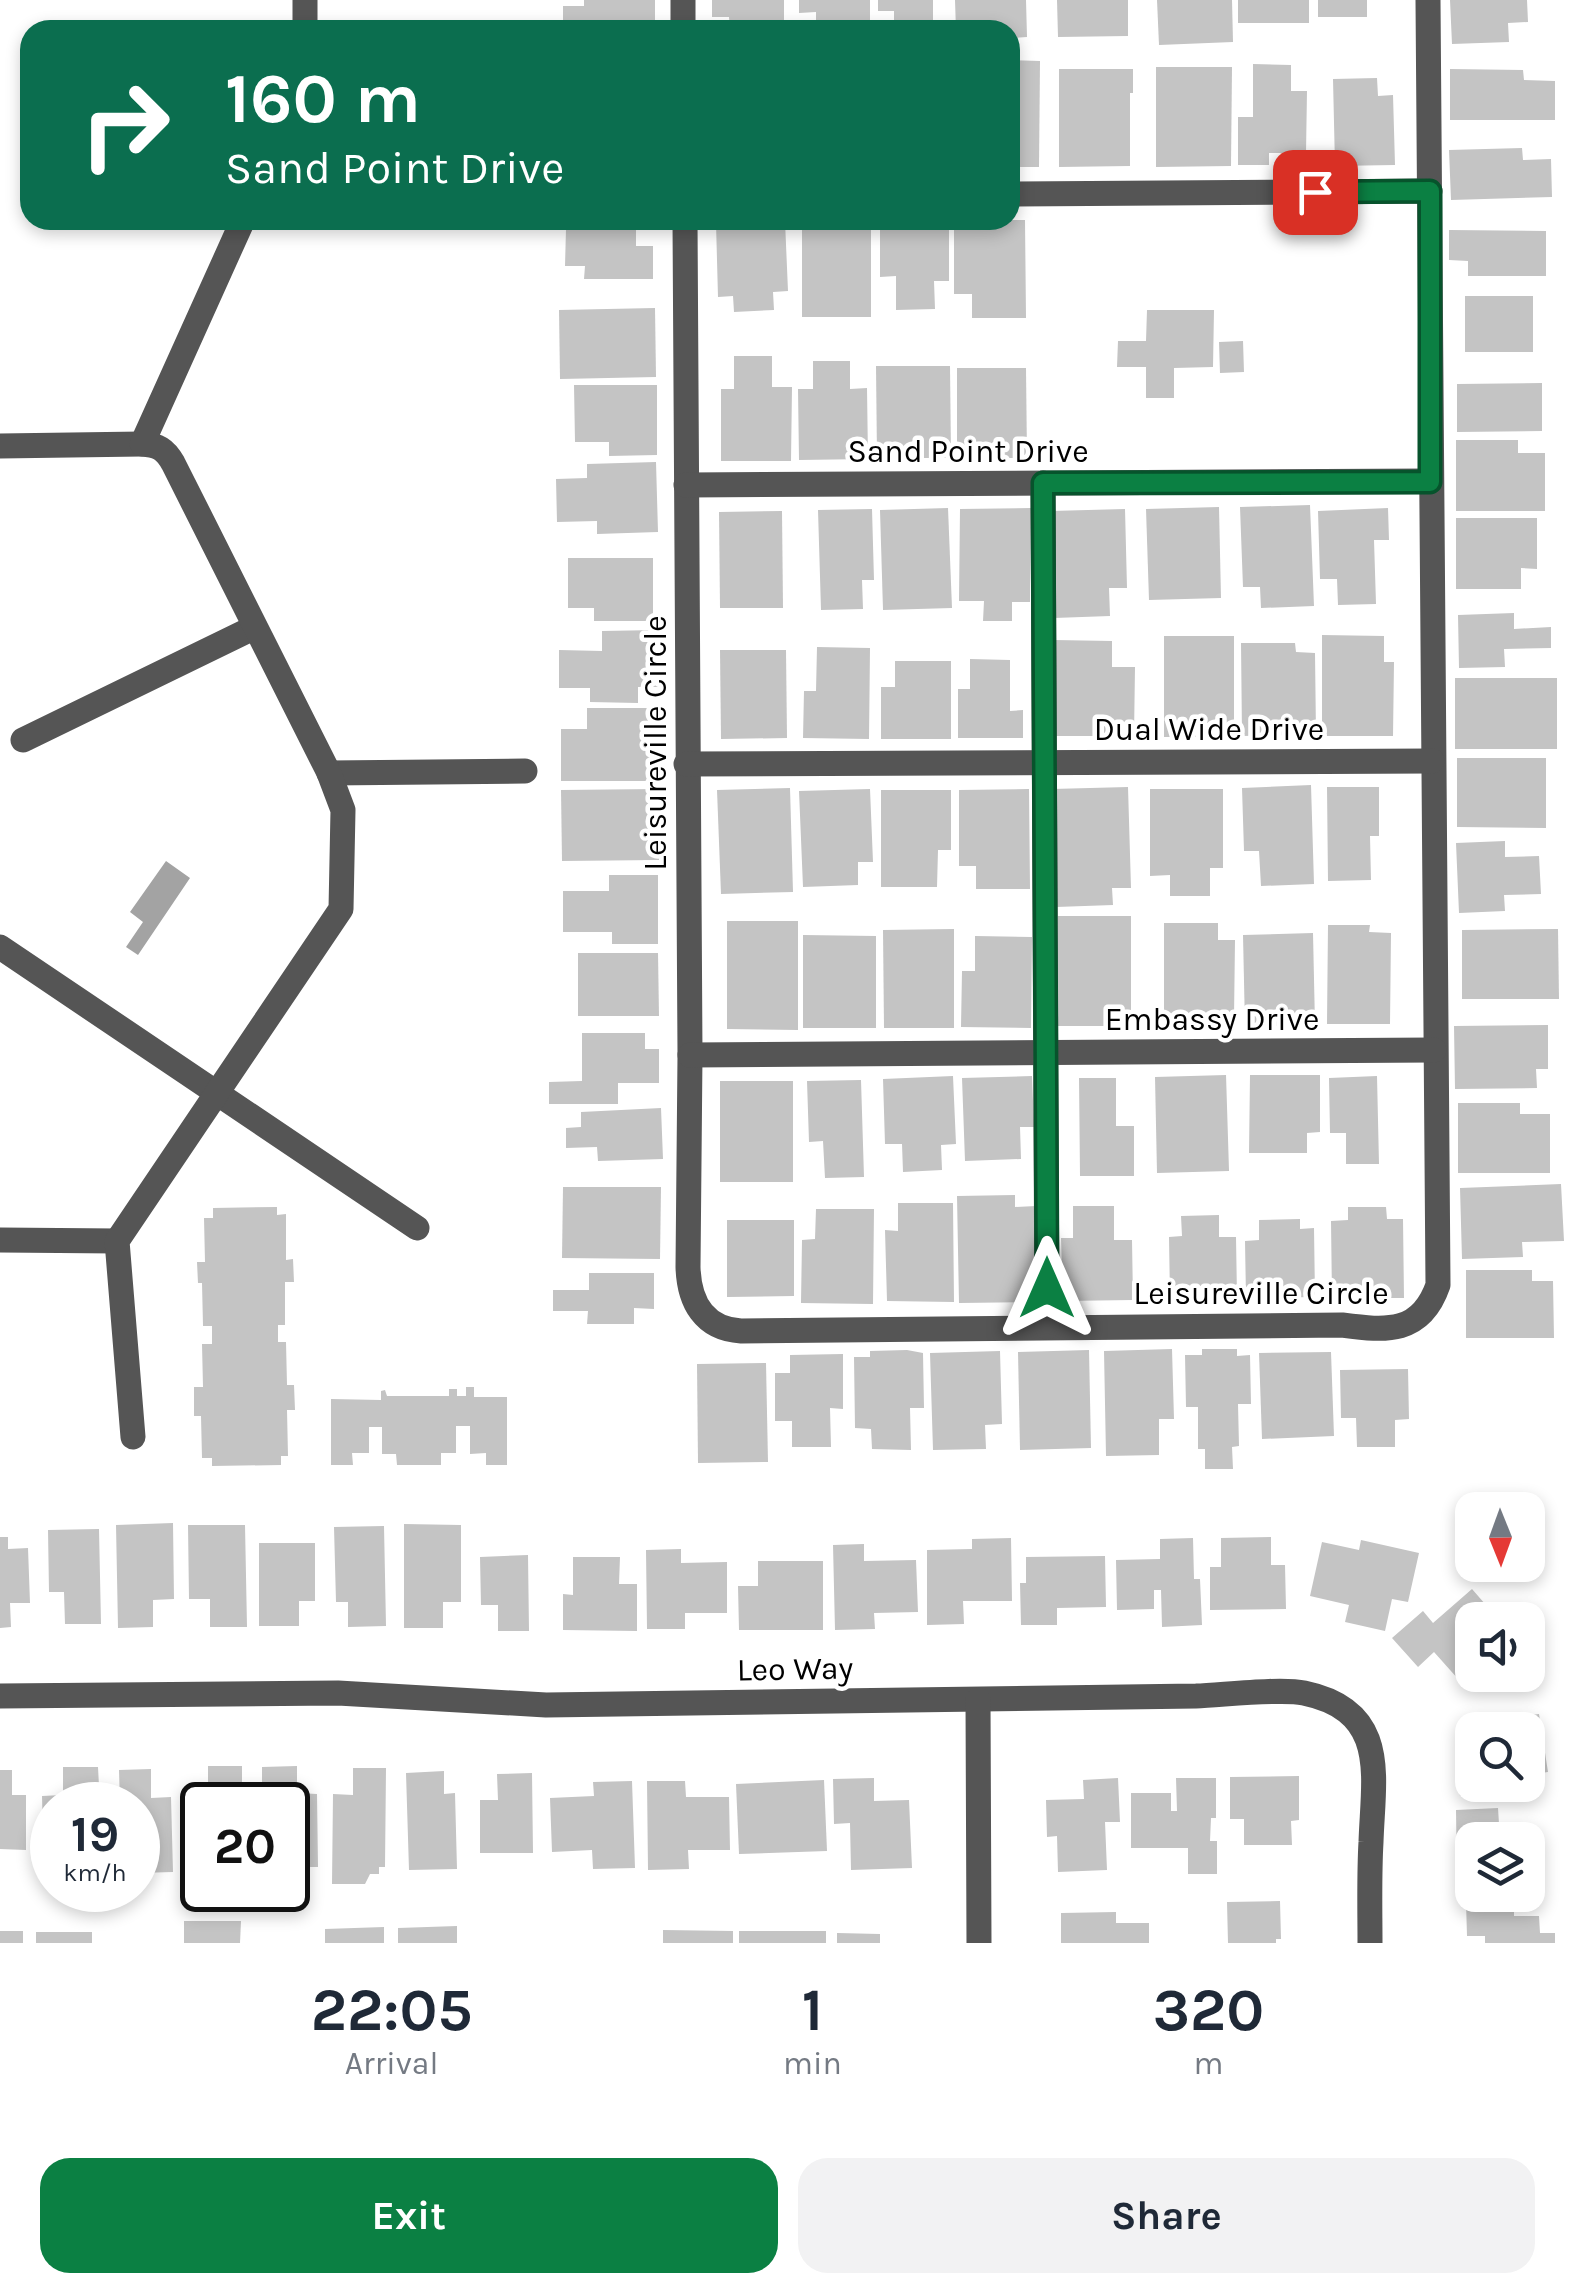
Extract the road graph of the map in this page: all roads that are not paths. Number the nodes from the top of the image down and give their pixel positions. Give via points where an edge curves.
1 (1428, 0) edge
2 (1430, 191) junction
3 (1020, 194) edge
4 (238, 230) edge
5 (685, 230) edge
6 (142, 444) junction
7 (0, 446) edge
8 (1430, 482) junction
9 (1043, 483) junction
10 (686, 485) junction
11 (253, 628) junction
12 (23, 740) dead end
13 (1432, 761) junction
14 (1045, 762) junction
15 (686, 764) junction
16 (525, 771) dead end
17 (329, 773) junction
18 (0, 948) edge
19 (1434, 1050) junction
20 (1046, 1052) junction
21 (690, 1055) junction
22 (216, 1093) junction
23 (417, 1228) dead end
24 (0, 1240) edge
25 (118, 1241) junction
26 (1047, 1328) junction
27 (133, 1436) dead end
28 (0, 1696) edge
29 (978, 1700) junction
30 (979, 1943) edge
31 (1370, 1943) edge

1 - 2 street, Leisureville Circle
2 - 3 street
2 - 8 street, Leisureville Circle
4 - 6 street
5 - 10 street, Leisureville Circle
6 - 7 street
6 - 11 street via 156,445 173,463
8 - 9 street, Sand Point Drive
8 - 13 street, Leisureville Circle
9 - 10 street, Sand Point Drive
9 - 14 street
10 - 15 street, Leisureville Circle
11 - 12 street
11 - 17 street
13 - 14 street, Dual Wide Drive
13 - 19 street, Leisureville Circle
14 - 15 street, Dual Wide Drive
14 - 20 street
15 - 21 street, Leisureville Circle
16 - 17 street
17 - 22 street via 342,810 341,909
18 - 22 street
19 - 20 street, Embassy Drive
19 - 26 street, Leisureville Circle via 1438,1285 1422,1315 1394,1328
20 - 21 street, Embassy Drive
20 - 26 street
21 - 26 street, Leisureville Circle via 688,1288 716,1326
22 - 23 street
22 - 25 street
24 - 25 street
25 - 27 street
28 - 29 street, Leo Way via 357,1694 546,1705
29 - 30 street
29 - 31 street, Leo Way via 1301,1692 1333,1702 1355,1718 1369,1742 1376,1777

